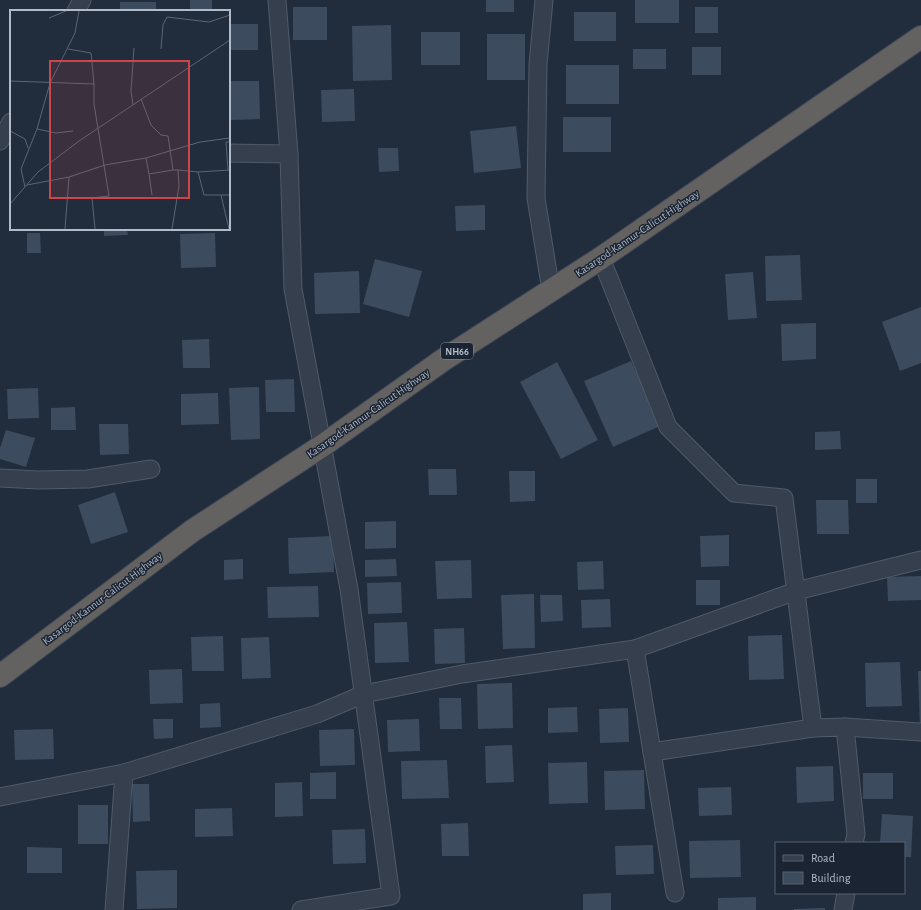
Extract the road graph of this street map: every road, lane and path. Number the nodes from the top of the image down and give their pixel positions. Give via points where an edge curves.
1 (82, 0) edge
2 (277, 0) edge
3 (544, 0) edge
4 (77, 10) edge
5 (921, 37) edge
6 (10, 124) edge
7 (0, 141) edge
8 (230, 153) edge
9 (289, 154) junction
10 (601, 258) junction
11 (551, 291) junction
12 (322, 446) junction
13 (151, 469) dead end
14 (0, 478) edge
15 (921, 560) edge
16 (796, 591) junction
17 (635, 649) junction
18 (0, 676) edge
19 (364, 694) junction
20 (845, 727) junction
21 (813, 728) junction
22 (921, 732) edge
23 (652, 752) junction
24 (124, 773) junction
25 (0, 797) edge
26 (854, 842) edge
27 (675, 893) dead end
28 (846, 894) edge
29 (114, 910) edge
30 (301, 910) edge
31 (843, 910) edge

1 - 4 street
2 - 9 street
3 - 11 street via 538,64 536,198
5 - 10 highway, Kasargod-Kannur-Calicut Highway / NH66
6 - 7 street
8 - 9 street
9 - 12 street via 293,289
10 - 11 highway, Kasargod-Kannur-Calicut Highway / NH66
10 - 16 street via 668,427 734,493 784,498
11 - 12 highway, Kasargod-Kannur-Calicut Highway / NH66 via 443,360
12 - 18 highway, Kasargod-Kannur-Calicut Highway / NH66 via 192,531
12 - 19 street via 349,589
13 - 14 street via 88,479
15 - 16 street
16 - 17 street
16 - 21 street
17 - 19 street via 462,674
17 - 23 street
19 - 24 street via 316,714
19 - 30 street via 391,896
20 - 21 street
20 - 22 street
20 - 26 street via 856,834
21 - 23 street
23 - 27 street
24 - 25 street
24 - 29 street
28 - 31 street

